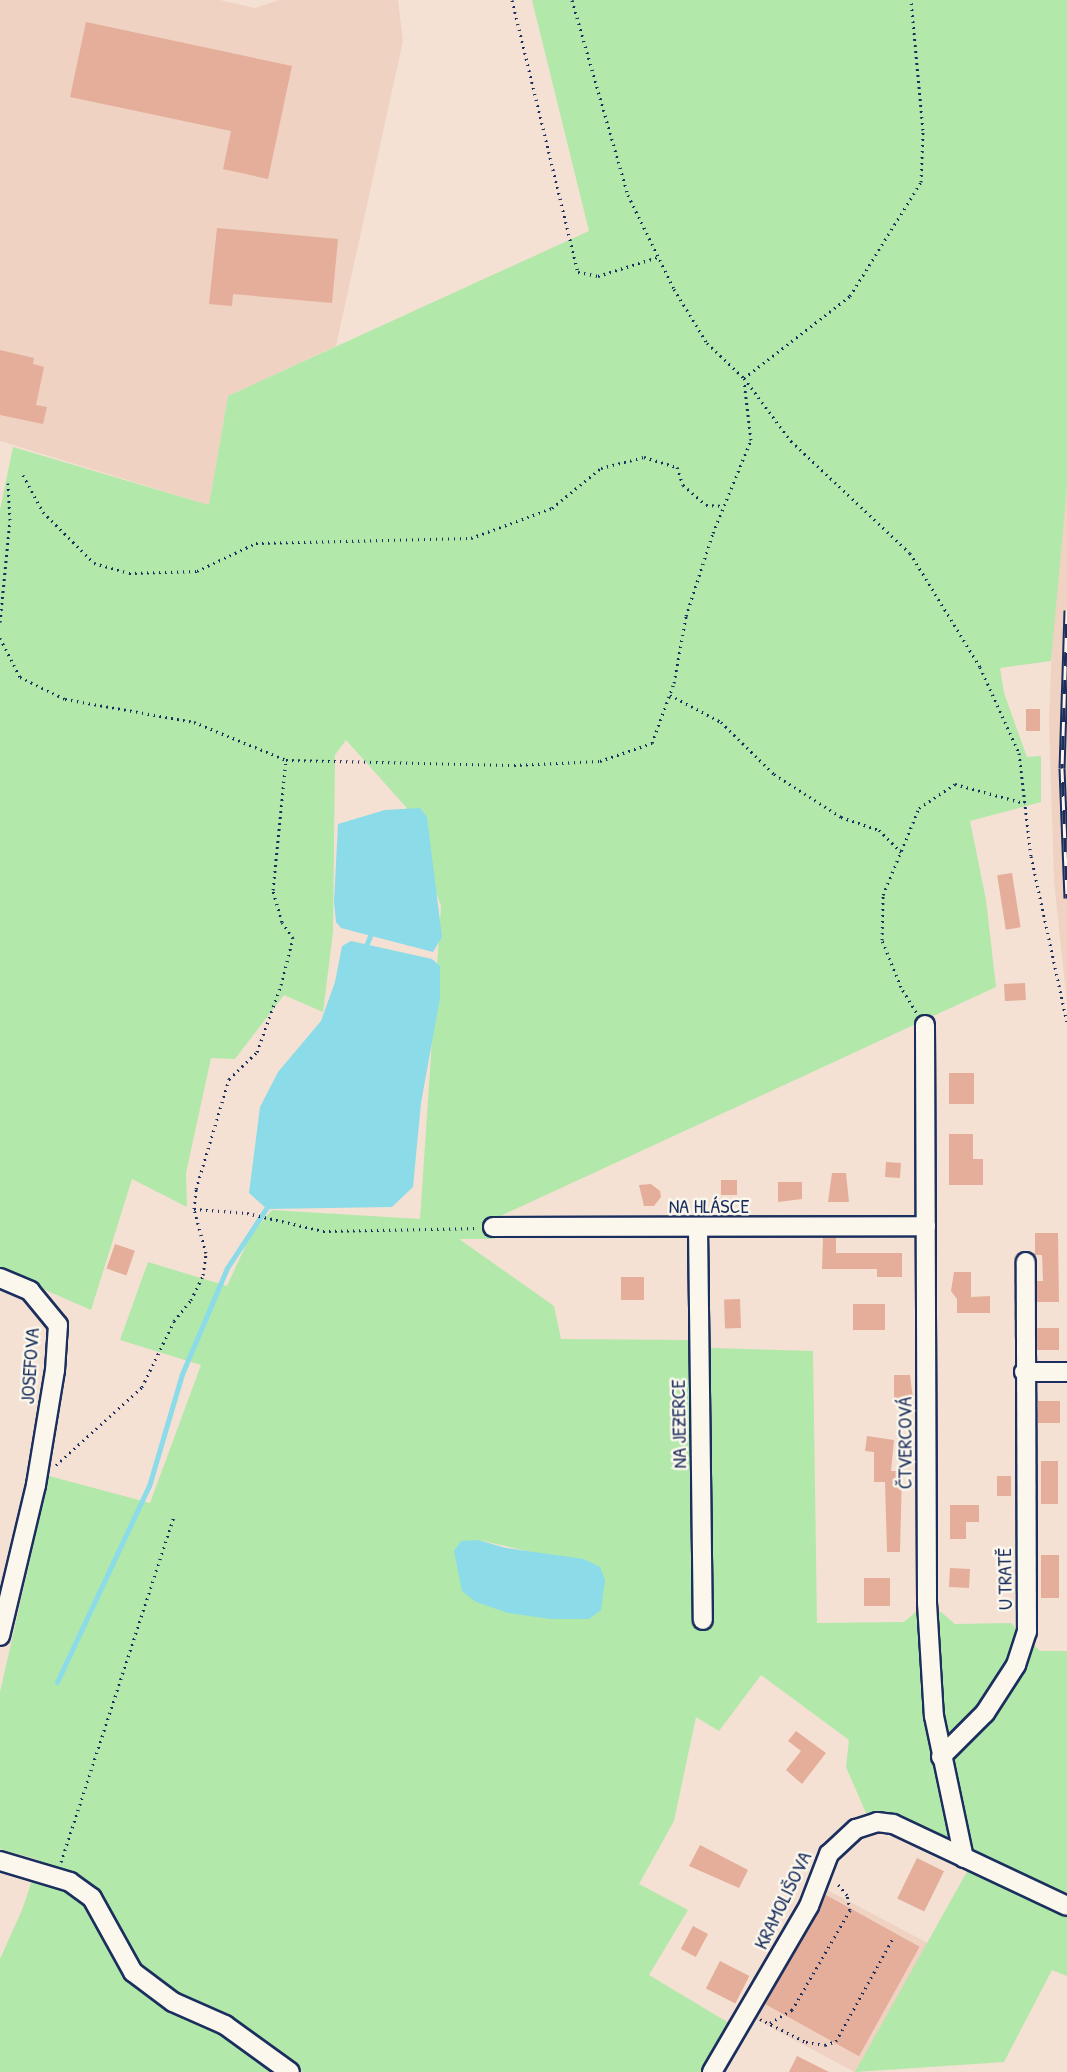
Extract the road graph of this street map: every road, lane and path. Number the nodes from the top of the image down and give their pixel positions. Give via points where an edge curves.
1 (512, 0) edge
2 (572, 0) edge
3 (911, 0) edge
4 (658, 257) junction
5 (744, 378) junction
6 (24, 475) dead end
7 (8, 483) dead end
8 (724, 506) junction
9 (0, 622) edge
10 (0, 638) edge
11 (670, 695) junction
12 (286, 760) junction
13 (1024, 803) junction
14 (901, 852) junction
15 (1067, 1022) edge
16 (925, 1025) joint
17 (194, 1209) junction
18 (493, 1227) joint
19 (698, 1227) junction
20 (926, 1227) junction
21 (1026, 1262) dead end
22 (0, 1278) edge
23 (1024, 1372) junction
24 (1067, 1372) edge
25 (36, 1485) junction
26 (174, 1517) dead end
27 (4, 1607) edge
28 (703, 1620) dead end
29 (0, 1636) edge
30 (941, 1757) junction
31 (964, 1858) junction
32 (0, 1861) edge
33 (822, 1870) junction
34 (56, 1878) junction
35 (1067, 1906) edge
36 (893, 1938) dead end
37 (748, 2013) junction
38 (768, 2023) junction
39 (290, 2072) edge
40 (712, 2072) edge

1 - 4 path via 578,272 598,276
2 - 4 path via 628,195
3 - 5 path via 923,130 921,182 850,296
4 - 5 path via 707,343
5 - 8 path via 751,440
5 - 13 path via 791,441 910,553 980,667 1018,753
6 - 8 path via 43,512 94,563 129,573 197,571 255,543 471,538 552,508 601,468 644,457 677,467 683,485 706,505
7 - 9 path via 10,520
8 - 11 path via 686,616
10 - 12 path via 20,677 65,699 194,722
11 - 12 path via 652,743 600,761 514,765
11 - 14 path via 721,722 774,774 842,818 879,830
12 - 17 path via 273,890 282,922 293,938 257,1052 229,1079 196,1189
13 - 14 path via 955,784 919,808
13 - 15 path via 1031,856
14 - 16 path via 883,895 882,940 901,987
16 - 20 street, ČTVERCOVÁ
17 - 18 path via 247,1213 323,1231
17 - 25 path via 206,1253 203,1275 142,1387
18 - 19 street, NA HLÁSCE
19 - 20 street, NA HLÁSCE
19 - 28 street, NA JEZERCE
20 - 30 street, ČTVERCOVÁ via 927,1603 934,1716
21 - 23 street, U TRATĚ
22 - 25 street, JOSEFOVA via 30,1291 58,1325 55,1370
23 - 24 street
23 - 30 street, U TRATĚ via 1027,1632 1016,1665 985,1713
25 - 27 street, JOSEFOVA
26 - 34 path
27 - 29 street, JOSEFOVA
30 - 31 street, ČTVERCOVÁ
31 - 33 street, KRAMOLIŠOVA via 893,1824 877,1822 856,1830 829,1854
31 - 35 street, KRAMOLIŠOVA
32 - 34 street
33 - 37 street, KRAMOLIŠOVA via 809,1906
33 - 38 path via 847,1895 850,1910 792,2010 784,2018
34 - 39 street via 70,1882 92,1898 133,1972 172,2002 225,2025
36 - 38 path via 836,2041 825,2045 806,2042
37 - 38 path
37 - 40 street, KRAMOLIŠOVA

